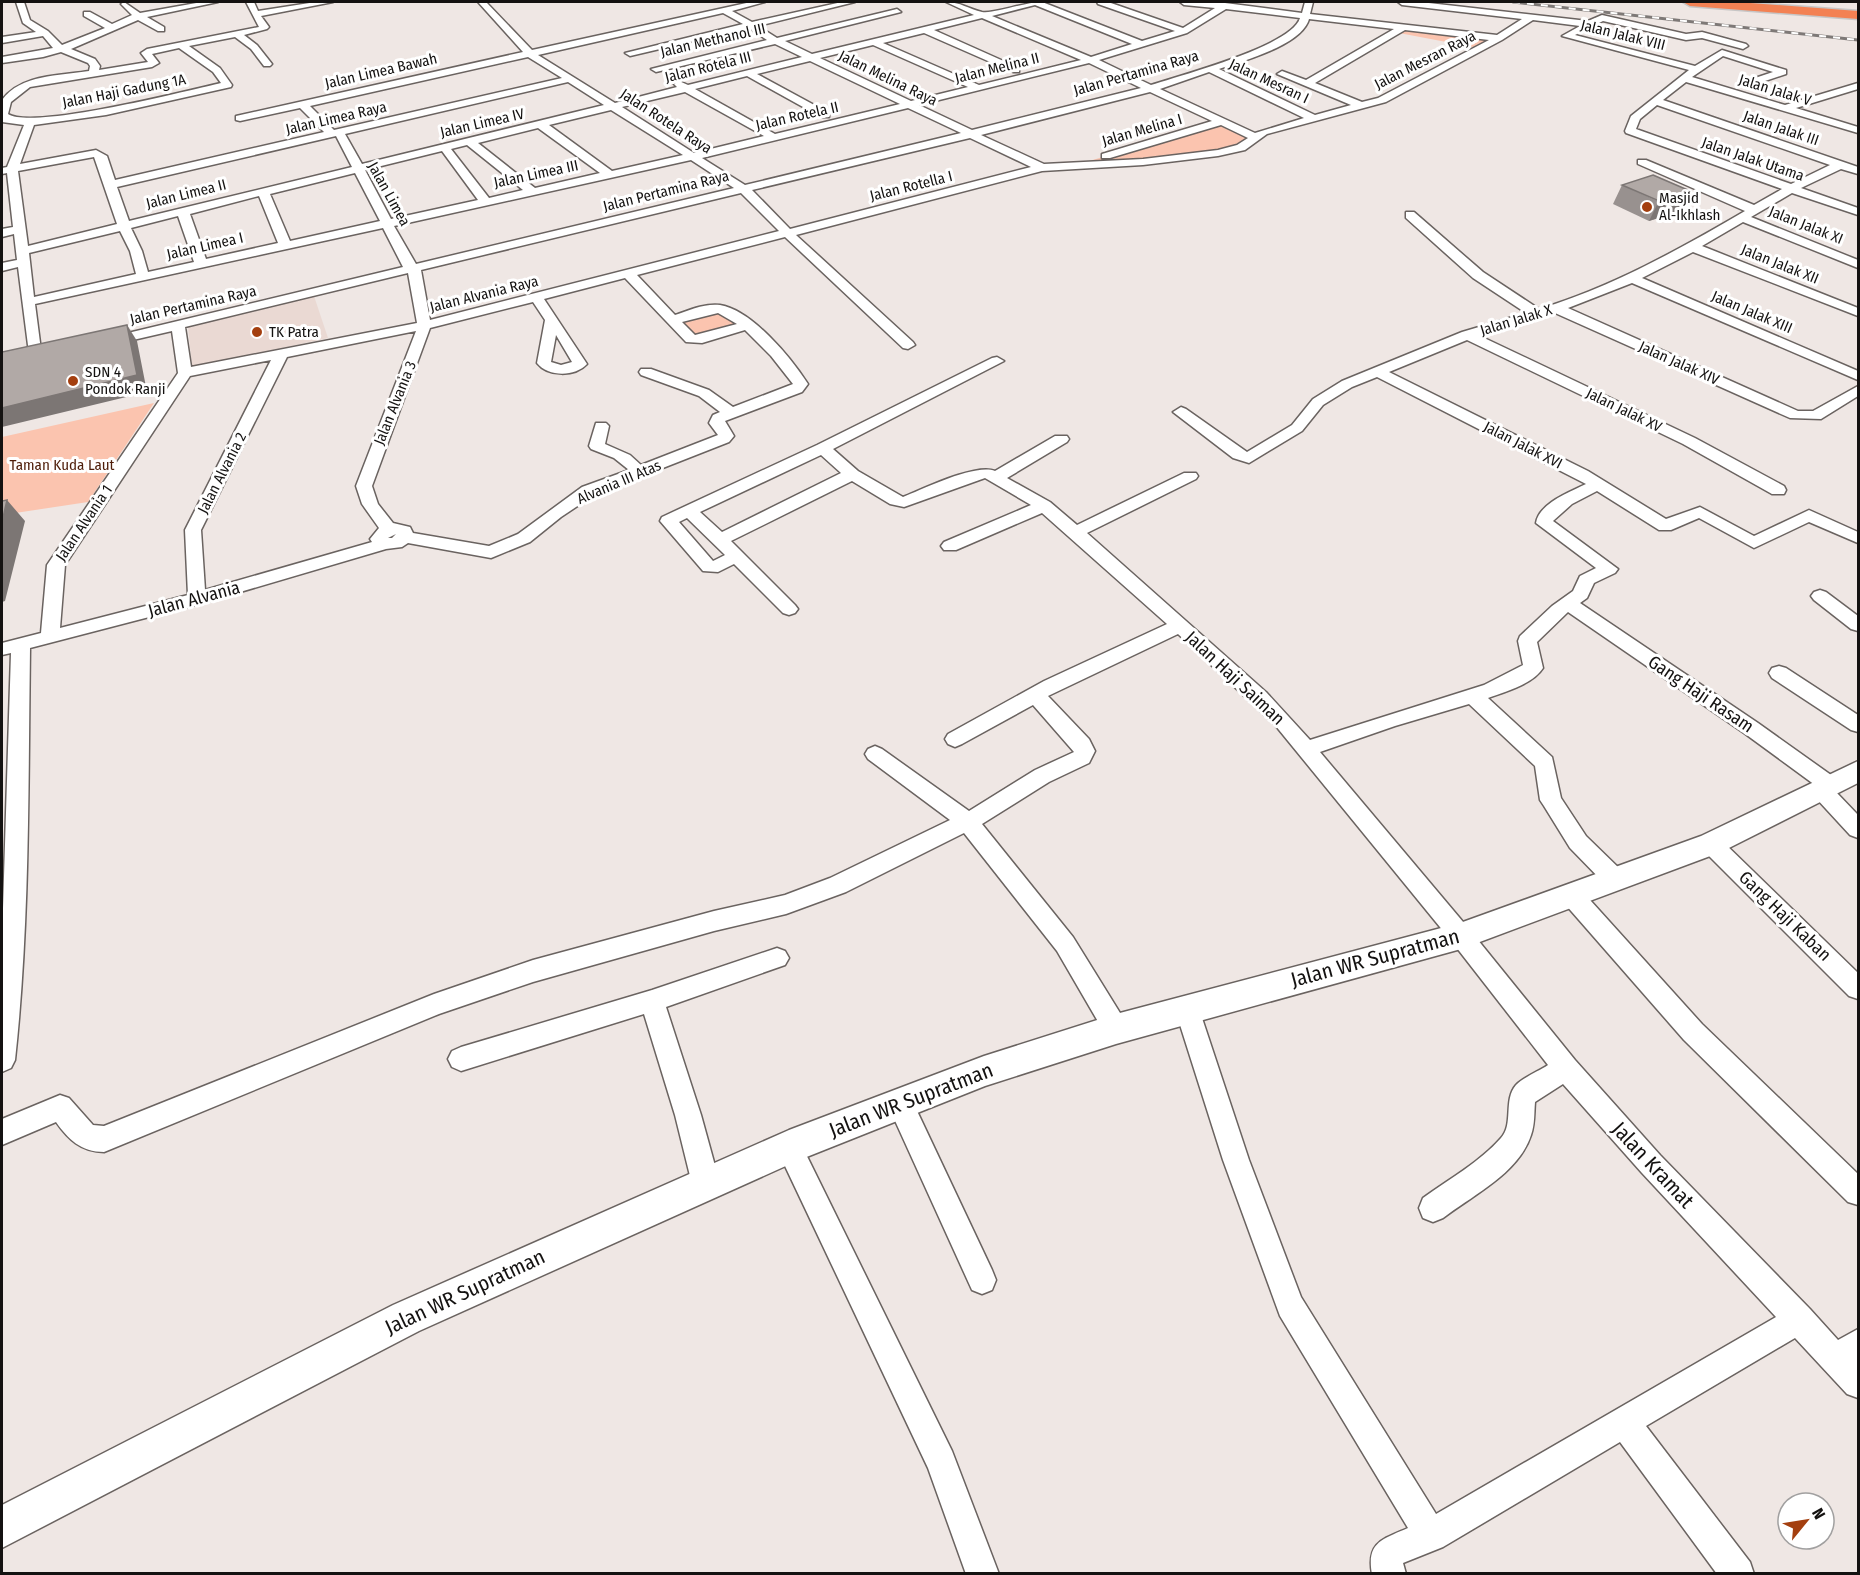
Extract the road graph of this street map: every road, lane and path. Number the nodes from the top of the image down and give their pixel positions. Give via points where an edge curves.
1 (20, 2) edge
2 (214, 2) edge
3 (250, 2) edge
4 (329, 2) edge
5 (482, 2) edge
6 (761, 2) edge
7 (851, 2) edge
8 (950, 2) edge
9 (1030, 2) edge
10 (1101, 2) edge
11 (1184, 2) edge
12 (1309, 2) edge
13 (1402, 2) edge
14 (1690, 2) edge
15 (1775, 2) edge
16 (125, 4) dead end
17 (179, 4) edge
18 (881, 5) dead end
19 (1226, 6) junction
20 (822, 8) junction
21 (1858, 8) edge
22 (724, 10) junction
23 (87, 14) dead end
24 (255, 14) junction
25 (982, 15) junction
26 (1858, 15) edge
27 (138, 16) junction
28 (905, 16) junction
29 (1306, 16) junction
30 (1533, 16) junction
31 (1327, 19) junction
32 (850, 23) junction
33 (1588, 24) junction
34 (751, 25) junction
35 (1404, 27) junction
36 (112, 28) junction
37 (927, 28) junction
38 (161, 29) dead end
39 (1184, 31) junction
40 (45, 33) junction
41 (1394, 33) junction
42 (237, 34) junction
43 (605, 37) junction
44 (1499, 38) junction
45 (689, 39) junction
46 (2, 40) edge
47 (777, 40) junction
48 (874, 42) junction
49 (1447, 43) dead end
50 (1141, 44) junction
51 (181, 45) junction
52 (1458, 45) dead end
53 (61, 49) junction
54 (525, 49) junction
55 (1479, 49) junction
56 (1758, 51) dead end
57 (630, 52) junction
58 (716, 54) junction
59 (1075, 54) junction
60 (811, 57) junction
61 (2, 60) edge
62 (1090, 60) junction
63 (1046, 62) junction
64 (267, 64) dead end
65 (1060, 68) junction
66 (656, 69) junction
67 (1210, 69) junction
68 (1696, 69) junction
69 (1016, 70) junction
70 (747, 72) junction
71 (93, 74) junction
72 (1282, 74) dead end
73 (1684, 78) junction
74 (570, 79) junction
75 (1759, 80) dead end
76 (13, 83) dead end
77 (967, 83) junction
78 (27, 84) junction
79 (1307, 84) junction
80 (1858, 86) edge
81 (685, 88) junction
82 (978, 88) junction
83 (1152, 88) junction
84 (894, 98) junction
85 (1655, 101) junction
86 (302, 104) junction
87 (910, 105) junction
88 (612, 106) junction
89 (1363, 106) junction
90 (1784, 109) junction
91 (825, 115) junction
92 (240, 118) dead end
93 (5, 119) edge
94 (1316, 119) junction
95 (30, 122) junction
96 (1224, 122) junction
97 (540, 124) junction
98 (761, 130) junction
99 (1858, 130) edge
100 (335, 133) junction
101 (972, 134) junction
102 (773, 137) junction
103 (1255, 137) junction
104 (469, 141) junction
105 (444, 147) junction
106 (691, 157) junction
107 (1858, 161) edge
108 (1642, 162) dead end
109 (1844, 165) junction
110 (1069, 167) junction
111 (1042, 168) junction
112 (358, 169) junction
113 (7, 170) edge
114 (1858, 171) edge
115 (610, 175) junction
116 (110, 185) junction
117 (744, 189) junction
118 (1790, 189) junction
119 (263, 192) junction
120 (533, 192) junction
121 (16, 198) junction
122 (2, 201) edge
123 (486, 202) junction
124 (1754, 210) junction
125 (183, 212) junction
126 (1858, 212) edge
127 (1410, 215) dead end
128 (1741, 217) junction
129 (389, 223) junction
130 (124, 226) junction
131 (19, 229) junction
132 (2, 233) edge
133 (787, 233) junction
134 (285, 244) junction
135 (1692, 247) junction
136 (23, 257) junction
137 (201, 263) junction
138 (1858, 264) edge
139 (2, 267) edge
140 (414, 269) junction
141 (628, 274) junction
142 (143, 276) junction
143 (1632, 278) junction
144 (537, 298) junction
145 (28, 302) junction
146 (1556, 308) junction
147 (1857, 312) dead end
148 (1537, 314) junction
149 (673, 320) junction
150 (551, 321) dead end
151 (748, 325) junction
152 (178, 326) junction
153 (424, 326) junction
154 (1467, 335) junction
155 (93, 345) edge
156 (908, 345) dead end
157 (54, 354) edge
158 (281, 354) junction
159 (997, 361) dead end
160 (1376, 370) junction
161 (646, 372) dead end
162 (185, 373) junction
163 (1858, 376) edge
164 (1858, 390) edge
165 (731, 412) junction
166 (1181, 412) dead end
167 (601, 426) dead end
168 (1061, 439) dead end
169 (823, 448) junction
170 (638, 471) junction
171 (852, 474) junction
172 (1190, 476) dead end
173 (995, 478) junction
174 (1598, 484) junction
175 (1778, 490) dead end
176 (1044, 506) junction
177 (689, 511) junction
178 (1076, 532) junction
179 (387, 537) junction
180 (1858, 538) edge
181 (720, 540) junction
182 (950, 546) dead end
183 (736, 555) junction
184 (1820, 596) dead end
185 (197, 599) junction
186 (1569, 604) junction
187 (789, 609) dead end
188 (1858, 625) edge
189 (1180, 626) junction
190 (50, 636) junction
191 (11, 646) edge
192 (1779, 673) dead end
193 (1036, 694) junction
194 (1474, 697) junction
195 (1858, 725) edge
196 (955, 739) dead end
197 (1306, 749) junction
198 (875, 754) dead end
199 (1837, 783) edge
200 (968, 822) junction
201 (1858, 829) edge
202 (1711, 844) junction
203 (1615, 879) junction
204 (1573, 897) junction
205 (8, 912) edge
206 (1461, 936) junction
207 (777, 958) dead end
208 (1858, 988) edge
209 (652, 1001) junction
210 (1187, 1009) junction
211 (1116, 1029) junction
212 (461, 1059) dead end
213 (2, 1060) edge
214 (1566, 1068) junction
215 (900, 1103) junction
216 (2, 1132) edge
217 (789, 1147) junction
218 (706, 1184) junction
219 (1858, 1192) edge
220 (1433, 1208) dead end
221 (982, 1280) dead end
222 (1800, 1319) junction
223 (1847, 1351) edge
224 (1858, 1383) edge
225 (1624, 1422) junction
226 (2, 1527) edge
227 (1431, 1535) junction
228 (983, 1574) edge
229 (1389, 1574) edge
230 (1738, 1574) edge

1 - 40 street via 26,21
2 - 17 street
3 - 24 street
4 - 24 street
5 - 54 street, Jalan Rotela Raya
6 - 22 street, Jalan Limea Bawah
7 - 20 street
8 - 25 street
9 - 25 street, Jalan Rotela III
9 - 50 street
10 - 39 street
11 - 19 street
12 - 29 street, Jalan Pertamina Raya
13 - 30 street
14 - 26 highway
15 - 21 highway
16 - 27 street
17 - 27 street
18 - 28 street
19 - 29 street
19 - 39 street, Jalan Melina II
20 - 32 street
20 - 34 street
22 - 34 street, Jalan Melina Raya
22 - 43 street, Jalan Limea Bawah
23 - 36 street
24 - 42 street via 263,28
25 - 37 street, Jalan Rotela III
25 - 59 street
27 - 36 street
27 - 38 street
28 - 32 street, Jalan Methanol III
28 - 37 street
29 - 31 street
29 - 67 street, Jalan Pertamina Raya via 1302,27 1290,37
30 - 33 street
30 - 44 street, Jalan Mesran Raya
31 - 35 street
31 - 41 street
32 - 47 street, Jalan Methanol III
33 - 56 street via 1602,18 1686,37 1702,35
33 - 68 street, Jalan Jalak VIII via 1567,37
34 - 45 street
34 - 47 street, Jalan Melina Raya
35 - 41 street
35 - 44 street
36 - 53 street
37 - 48 street, Jalan Rotela III
37 - 69 street
39 - 50 street, Jalan Melina II
40 - 46 street
40 - 53 street
41 - 49 street
41 - 79 street
42 - 51 street
42 - 64 street
43 - 54 street, Jalan Limea Bawah
43 - 57 street
44 - 55 street, Jalan Mesran Raya
45 - 57 street
45 - 58 street
47 - 58 street, Jalan Methanol III
47 - 60 street, Jalan Melina Raya
48 - 60 street, Jalan Rotela III
48 - 77 street
50 - 62 street, Jalan Melina II
51 - 71 street via 146,53 154,63 149,65
51 - 95 street, Jalan Haji Gadung 1A via 217,70 226,84 106,112
52 - 55 street
53 - 61 street
53 - 71 street via 92,61 96,69
54 - 74 street, Jalan Rotela Raya
54 - 86 street, Jalan Limea Bawah
55 - 89 street, Jalan Mesran Raya
57 - 66 street
58 - 66 street, Jalan Methanol III
59 - 62 street
59 - 63 street, Jalan Melina II
60 - 70 street, Jalan Rotela III
60 - 84 street, Jalan Melina Raya
62 - 65 street, Jalan Melina II
62 - 83 street
63 - 65 street
63 - 69 street, Jalan Melina II
65 - 82 street, Jalan Melina II
66 - 81 street
67 - 83 street, Jalan Pertamina Raya
67 - 94 street, Jalan Mesran I
68 - 73 street
68 - 75 street via 1724,52 1783,72
69 - 77 street, Jalan Melina II
70 - 81 street, Jalan Rotela III
70 - 91 street
71 - 78 street
72 - 79 street
73 - 85 street
73 - 90 street, Jalan Jalak V
74 - 88 street, Jalan Rotela Raya
74 - 100 street, Jalan Limea Raya
76 - 78 street
77 - 82 street
78 - 93 street via 3,105
79 - 89 street
80 - 90 street
81 - 88 street, Jalan Rotela III
81 - 98 street
82 - 87 street, Jalan Melina II
83 - 96 street
83 - 101 street, Jalan Pertamina Raya
84 - 87 street, Jalan Melina Raya
84 - 91 street
85 - 109 street, Jalan Jalak III
85 - 118 street, Jalan Jalak Utama via 1635,118 1630,129 1637,135
86 - 92 street, Jalan Limea Bawah
86 - 100 street, Jalan Limea
87 - 101 street, Jalan Melina Raya
87 - 102 street, Jalan Rotela II
88 - 97 street, Jalan Limea IV
88 - 106 street, Jalan Rotela Raya
89 - 94 street, Jalan Mesran Raya
90 - 99 street, Jalan Jalak V
91 - 98 street
93 - 95 street, Jalan Haji Gadung 1A
94 - 103 street, Jalan Mesran Raya
95 - 113 street
96 - 103 street
96 - 110 street, Jalan Melina I
97 - 104 street, Jalan Limea IV
97 - 115 street
98 - 102 street
100 - 112 street, Jalan Limea
100 - 116 street, Jalan Limea Raya
101 - 111 street, Jalan Melina Raya
101 - 117 street, Jalan Pertamina Raya
102 - 106 street, Jalan Rotela II
103 - 110 street, Jalan Mesran Raya via 1241,148 1218,153
104 - 105 street, Jalan Limea IV
104 - 120 street
105 - 112 street, Jalan Limea IV
105 - 123 street
106 - 115 street, Jalan Limea III
106 - 117 street, Jalan Rotela Raya
107 - 109 street
108 - 124 street
109 - 114 street
109 - 118 street, Jalan Jalak III
110 - 111 street, Jalan Mesran Raya
111 - 133 street, Jalan Rotella I
112 - 119 street, Jalan Limea II
112 - 129 street, Jalan Limea
113 - 116 street via 96,153 101,156
113 - 121 street
115 - 120 street, Jalan Limea III
116 - 130 street
117 - 133 street, Jalan Rotela Raya
117 - 140 street, Jalan Pertamina Raya
118 - 124 street, Jalan Jalak X
118 - 126 street, Jalan Jalak Utama
119 - 125 street, Jalan Limea II
119 - 134 street
120 - 123 street, Jalan Limea III
121 - 122 street
121 - 131 street
123 - 129 street, Jalan Limea III
124 - 128 street, Jalan Jalak X
125 - 130 street, Jalan Limea II
125 - 137 street
127 - 148 street via 1478,275
128 - 135 street, Jalan Jalak X
128 - 138 street, Jalan Jalak XI
129 - 134 street, Jalan Limea I
129 - 140 street, Jalan Limea
130 - 136 street, Jalan Limea II
130 - 142 street
131 - 132 street
131 - 136 street
133 - 141 street, Jalan Alvania Raya
133 - 156 street, Jalan Rotela Raya
134 - 137 street, Jalan Limea I
135 - 143 street, Jalan Jalak X
135 - 147 street, Jalan Jalak XII
136 - 139 street, Jalan Limea II
136 - 145 street
137 - 142 street, Jalan Limea I
140 - 152 street, Jalan Pertamina Raya
140 - 153 street, Jalan Alvania 3
141 - 144 street, Jalan Alvania Raya
141 - 149 street
142 - 145 street, Jalan Limea I
143 - 146 street, Jalan Jalak X
143 - 163 street, Jalan Jalak XIII
144 - 150 street
144 - 153 street, Jalan Alvania Raya
145 - 157 street via 30,359
146 - 148 street, Jalan Jalak X
146 - 164 street, Jalan Jalak XIV via 1803,417 1816,416
148 - 154 street, Jalan Jalak X
149 - 151 street via 718,309
149 - 151 street via 696,340
151 - 165 street via 801,384 797,389
152 - 155 street, Jalan Pertamina Raya
152 - 162 street
153 - 158 street, Jalan Alvania Raya
153 - 179 street, Jalan Alvania 3 via 364,486
154 - 160 street, Jalan Jalak X
154 - 175 street, Jalan Jalak XV via 1689,441
158 - 162 street, Jalan Alvania Raya
158 - 185 street, Jalan Alvania 2 via 193,530
159 - 169 street
160 - 166 street, Jalan Jalak X via 1329,393 1297,428 1249,458 1239,455
160 - 174 street, Jalan Jalak XVI
161 - 165 street via 704,393
162 - 190 street, Jalan Alvania 1 via 56,565
165 - 170 street, Alvania III Atas via 718,418 726,436 723,439
167 - 170 street via 597,446 620,454
168 - 173 street
169 - 171 street
169 - 177 street
170 - 179 street, Alvania III Atas via 588,491 524,538 491,552 405,537 400,529
171 - 173 street via 904,501 977,474 987,473
171 - 181 street
172 - 178 street
173 - 176 street, Jalan Haji Saiman
174 - 180 street, Jalan Jalak XVI via 1665,526 1700,512 1754,543 1809,515
174 - 186 street via 1566,500 1545,517 1544,523 1609,569 1586,580 1581,594
176 - 178 street, Jalan Haji Saiman
176 - 182 street
177 - 181 street
177 - 183 street via 669,523 709,567
178 - 189 street, Jalan Haji Saiman
179 - 185 street, Jalan Alvania
181 - 183 street
183 - 187 street
184 - 188 street
185 - 190 street, Jalan Alvania
186 - 194 street via 1527,641 1533,668 1514,681
186 - 199 street, Gang Haji Rasam
189 - 193 street
189 - 197 street, Jalan Haji Saiman via 1259,697
190 - 191 street, Jalan Alvania
191 - 205 street
192 - 195 street
193 - 196 street
193 - 200 street via 1082,744 1082,757 1042,776
194 - 197 street via 1376,724
194 - 203 street via 1545,763 1551,800 1578,842
197 - 206 street, Jalan Haji Saiman
198 - 200 street
199 - 201 street, Gang Haji Rasam
199 - 202 street, Jalan WR Supratman
200 - 211 street via 1065,944
200 - 216 street via 838,885 786,904 533,971 434,1005 104,1139 85,1136 60,1107
202 - 203 street, Jalan WR Supratman
202 - 208 street, Gang Haji Kaban
203 - 204 street, Jalan WR Supratman
204 - 206 street, Jalan WR Supratman
204 - 219 street via 1693,1032
205 - 213 street via 10,994
206 - 210 street, Jalan WR Supratman
206 - 214 street, Jalan Kramat
207 - 209 street
209 - 212 street
209 - 218 street
210 - 211 street, Jalan WR Supratman
210 - 227 street via 1236,1160 1290,1306
211 - 215 street, Jalan WR Supratman via 984,1071
214 - 220 street via 1525,1094 1520,1131 1505,1153
214 - 222 street, Jalan Kramat
215 - 217 street, Jalan WR Supratman
215 - 221 street
217 - 218 street, Jalan WR Supratman
217 - 228 street via 941,1462
218 - 226 street, Jalan WR Supratman via 406,1318
222 - 223 street, Jalan Kramat
222 - 225 street
223 - 224 street, Jalan Kramat
225 - 227 street
225 - 230 street
227 - 229 street via 1391,1552 1386,1559

